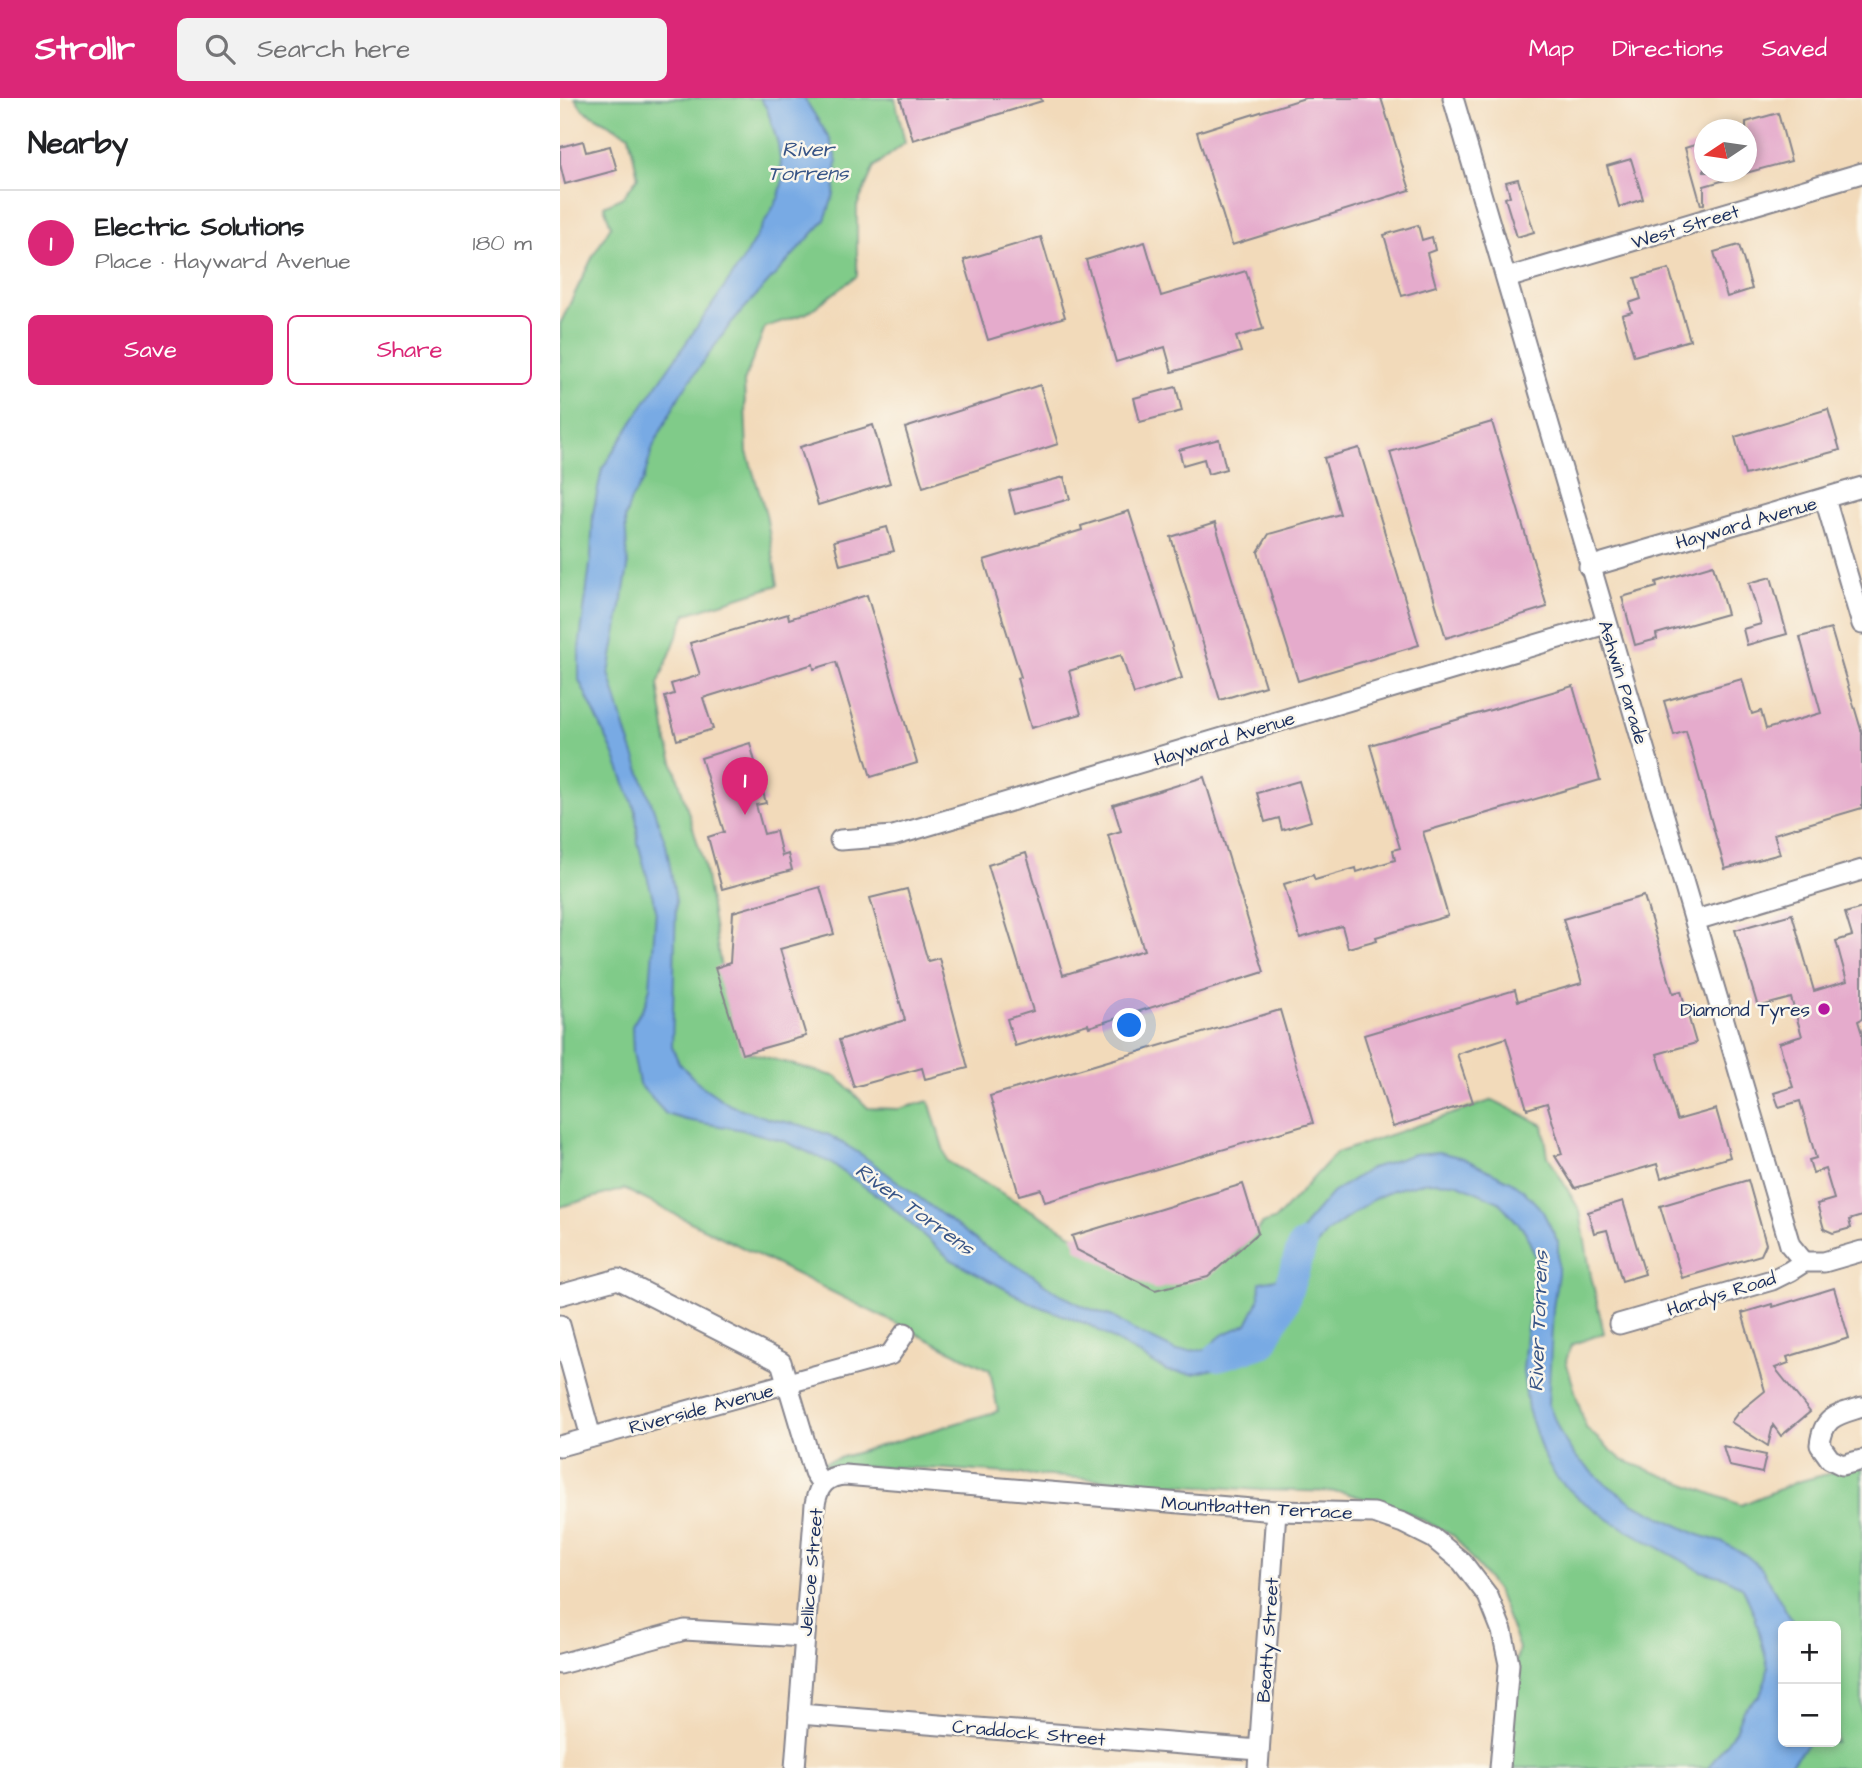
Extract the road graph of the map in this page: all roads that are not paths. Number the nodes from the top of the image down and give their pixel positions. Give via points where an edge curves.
1 (1453, 98) edge
2 (1862, 173) edge
3 (1507, 278) junction
4 (1862, 488) edge
5 (1825, 499) junction
6 (1589, 567) junction
7 (1606, 624) junction
8 (1862, 624) edge
9 (840, 840) dead end
10 (1862, 870) edge
11 (1696, 920) junction
12 (1862, 1251) edge
13 (1804, 1262) junction
14 (560, 1295) edge
15 (1619, 1324) dead end
16 (560, 1325) edge
17 (905, 1333) dead end
18 (788, 1385) junction
19 (1862, 1407) edge
20 (591, 1437) junction
21 (560, 1446) edge
22 (1862, 1460) edge
23 (822, 1484) junction
24 (1276, 1511) junction
25 (804, 1637) junction
26 (560, 1664) edge
27 (799, 1714) junction
28 (1259, 1759) edge
29 (795, 1768) edge
30 (1500, 1768) edge

1 - 3 street, Ashwin Parade
2 - 3 street, West Street
3 - 6 street, Ashwin Parade
4 - 5 street, Hayward Avenue
5 - 6 street, Hayward Avenue
5 - 8 street
6 - 7 street, Ashwin Parade
7 - 9 street, Hayward Avenue via 894,836
7 - 11 street, Ashwin Parade
10 - 11 street
11 - 13 street, Ashwin Parade via 1790,1245
12 - 13 street, Hardys Road via 1824,1262
13 - 15 street, Hardys Road via 1772,1280
14 - 18 street, Riverside Avenue via 618,1279 781,1362
16 - 20 street
17 - 18 street via 890,1355
18 - 20 street, Riverside Avenue
18 - 23 street, Jellicoe Street via 814,1472
19 - 22 street via 1833,1416 1821,1430 1820,1445 1830,1459 1842,1465
20 - 21 street, Riverside Avenue
23 - 24 street, Mountbatten Terrace via 845,1475
23 - 25 street, Jellicoe Street via 815,1504
24 - 28 street, Beatty Street
24 - 30 street, Mountbatten Terrace via 1374,1513 1433,1538 1462,1562 1488,1596 1509,1664
25 - 26 street via 685,1630
25 - 27 street, Jellicoe Street
27 - 28 street, Craddock Street
27 - 29 street, Jellicoe Street

